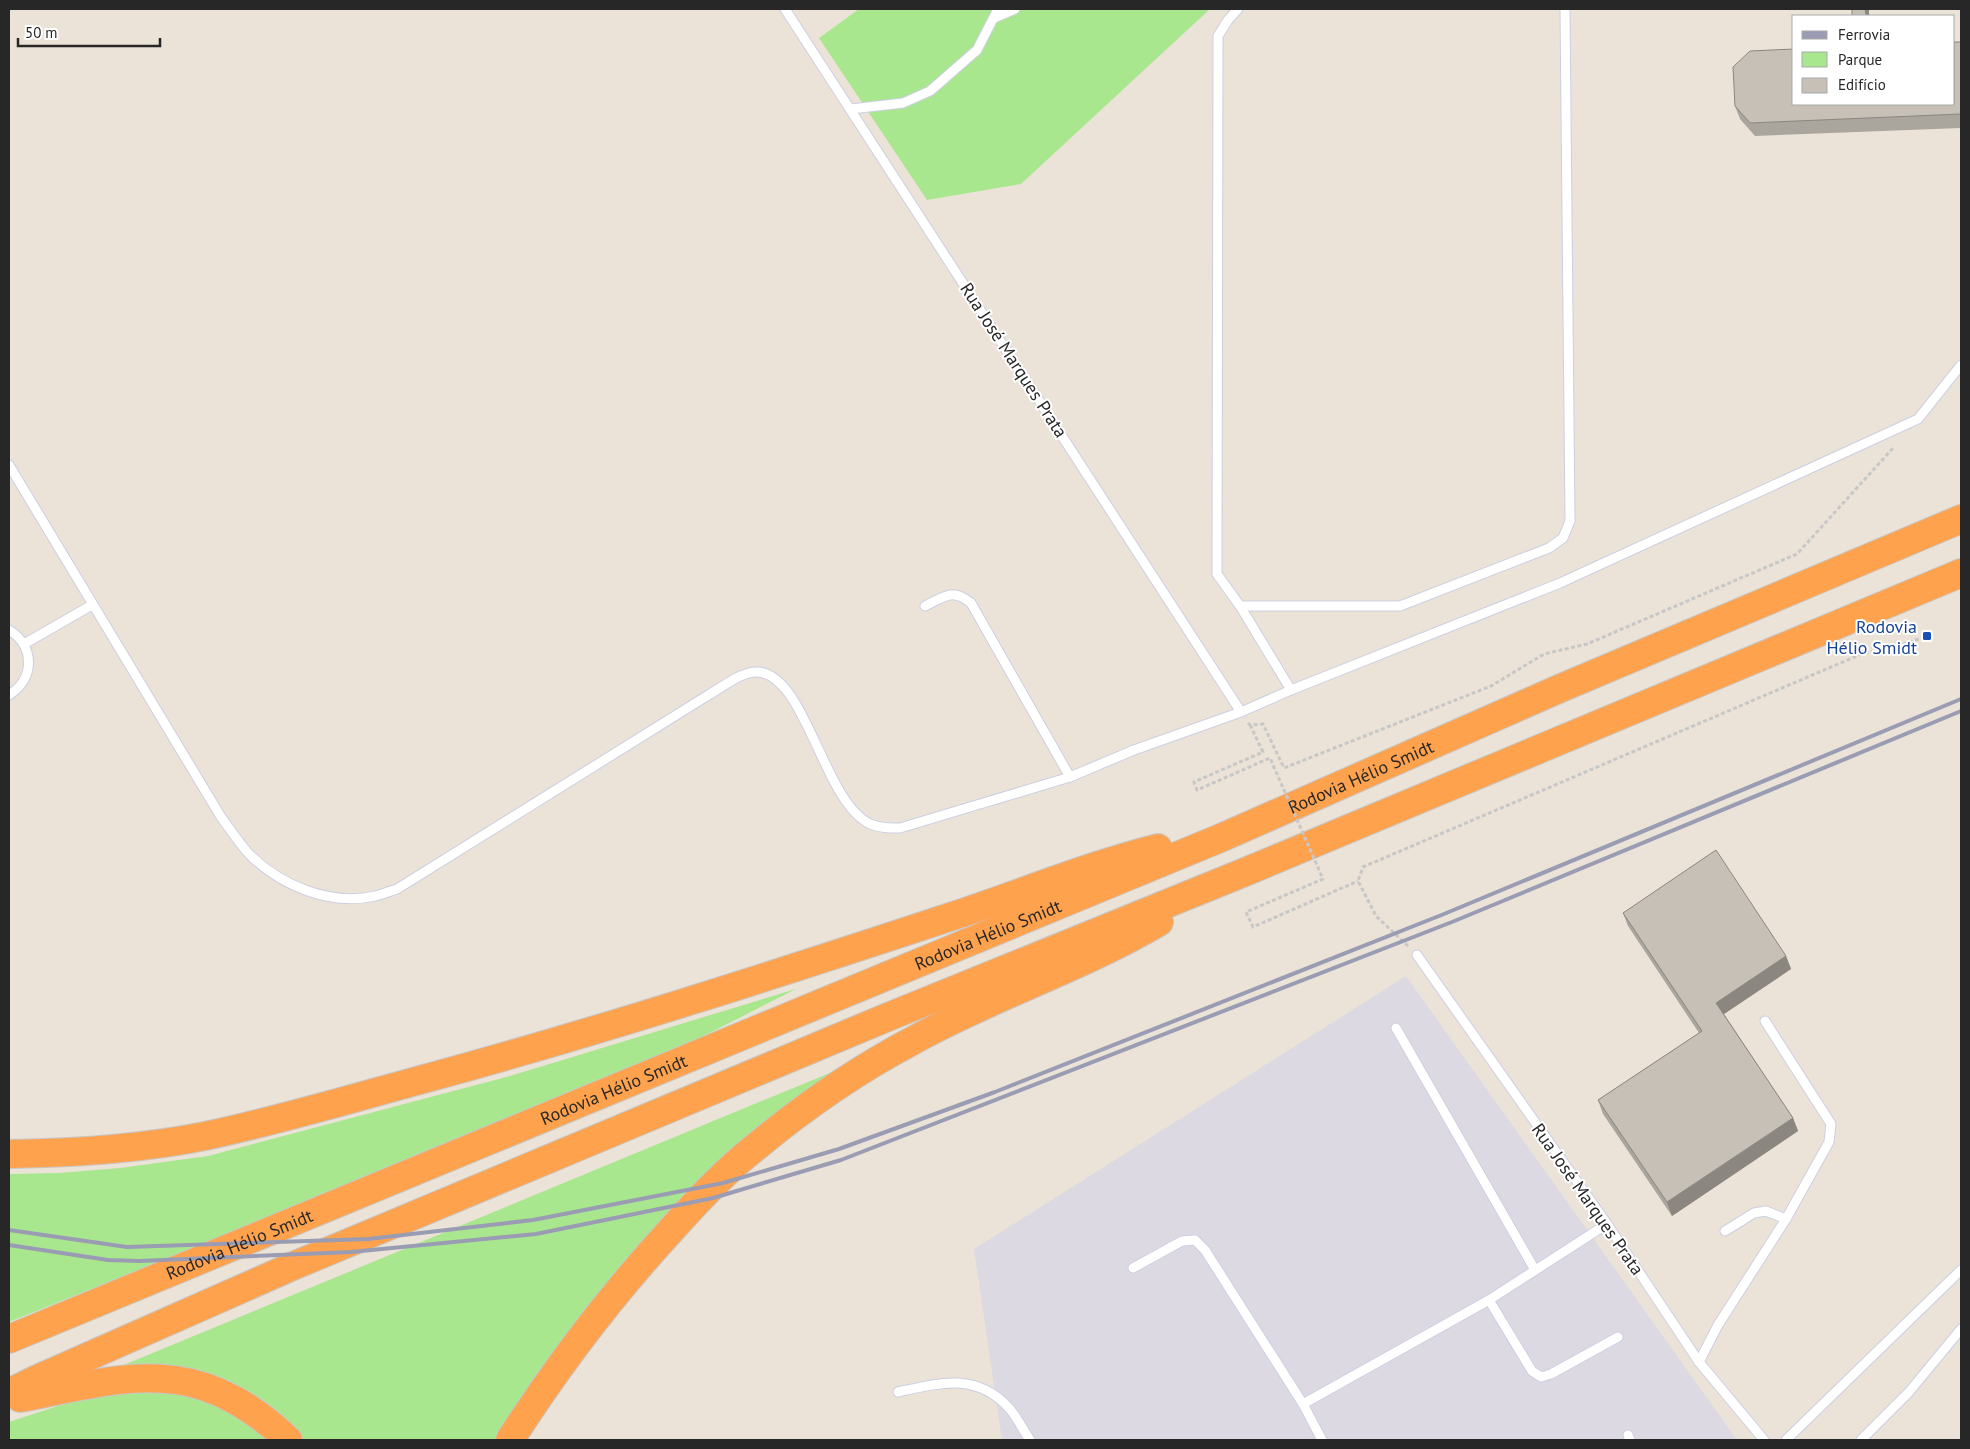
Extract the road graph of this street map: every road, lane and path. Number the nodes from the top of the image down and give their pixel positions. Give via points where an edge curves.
1 (785, 9) edge
2 (998, 9) edge
3 (1015, 9) edge
4 (1238, 9) edge
5 (1565, 9) edge
6 (994, 18) junction
7 (851, 109) junction
8 (1961, 365) edge
9 (1918, 419) junction
10 (9, 465) edge
11 (1961, 510) edge
12 (1961, 519) edge
13 (1926, 533) junction
14 (1961, 573) edge
15 (92, 605) junction
16 (926, 606) dead end
17 (1240, 606) junction
18 (9, 630) edge
19 (1927, 636) dead end
20 (24, 644) junction
21 (1291, 690) junction
22 (9, 696) edge
23 (1241, 712) junction
24 (1070, 777) junction
25 (1223, 837) junction
26 (1245, 872) junction
27 (1358, 881) junction
28 (1417, 955) joint
29 (1765, 1021) dead end
30 (1396, 1028) dead end
31 (9, 1154) edge
32 (1786, 1219) junction
33 (1607, 1224) junction
34 (1725, 1231) dead end
35 (1133, 1268) dead end
36 (1535, 1270) junction
37 (1961, 1270) edge
38 (1490, 1300) junction
39 (1961, 1329) edge
40 (1618, 1336) dead end
41 (9, 1339) edge
42 (1699, 1362) junction
43 (898, 1392) dead end
44 (9, 1393) edge
45 (9, 1400) edge
46 (1303, 1404) junction
47 (288, 1440) edge
48 (510, 1440) edge
49 (1030, 1440) edge
50 (1322, 1440) edge
51 (1764, 1440) edge
52 (1786, 1440) edge
53 (1861, 1440) edge

1 - 7 lane, Rua José Marques Prata
2 - 6 lane
3 - 6 lane
4 - 17 lane via 1218,36 1218,574
5 - 17 lane via 1570,522 1563,538 1549,548 1400,606
6 - 7 lane via 977,50 930,91 903,103
7 - 23 lane, Rua José Marques Prata
8 - 9 lane
9 - 21 lane via 1560,583
9 - 27 path, bridge via 1797,554 1587,644 1544,654 1491,686 1284,768 1263,724 1250,725 1263,752 1194,782 1197,790 1270,758 1323,879 1246,912 1253,927
10 - 15 lane
11 - 13 highway
12 - 13 highway, Rodovia Hélio Smidt
13 - 25 highway, Rodovia Hélio Smidt via 1561,688
14 - 26 highway
15 - 20 lane
15 - 24 lane via 221,817 248,853 270,873 313,893 334,897 375,896 398,889 710,694 756,672 767,674 792,698 842,795 870,824 900,828
16 - 24 lane via 949,595 960,595 971,603
17 - 21 lane
18 - 20 lane
19 - 27 path via 1893,648 1864,653 1372,863 1363,867
20 - 22 lane via 29,668 25,680
21 - 23 lane
23 - 24 lane
25 - 31 highway via 1156,848 1102,864 735,986 504,1057 330,1104 205,1136 118,1148
25 - 41 highway, Rodovia Hélio Smidt
26 - 44 highway via 302,1262
26 - 48 highway via 1126,942 1024,987 870,1064 750,1150 702,1195 617,1292 536,1399
27 - 28 path via 1376,916
28 - 33 lane, Rua José Marques Prata
29 - 32 lane via 1831,1124 1829,1142
30 - 36 lane
32 - 34 lane via 1766,1211 1754,1213
32 - 42 lane via 1718,1325
33 - 36 lane
33 - 42 lane, Rua José Marques Prata
35 - 46 lane via 1182,1241 1195,1240 1205,1250
36 - 38 lane
37 - 52 lane
38 - 40 lane via 1532,1371 1540,1377
38 - 46 lane
39 - 53 lane via 1909,1392
42 - 51 lane, Rua José Marques Prata
43 - 49 lane via 943,1383 963,1382 979,1386 1010,1409
45 - 47 highway via 114,1381 176,1380 217,1392 244,1405
46 - 50 lane

